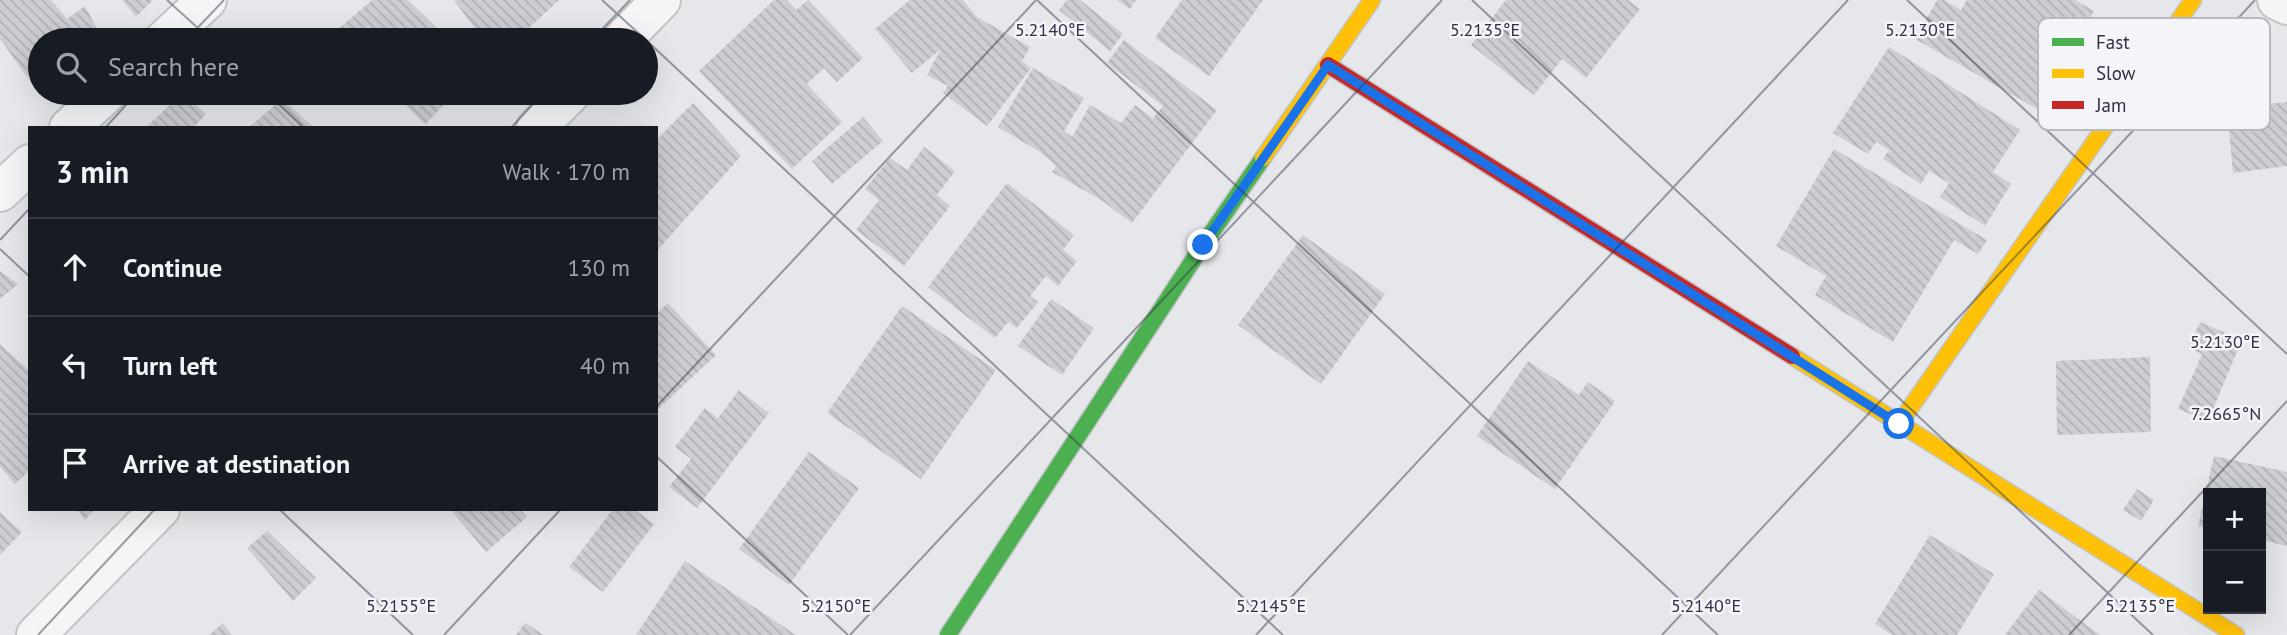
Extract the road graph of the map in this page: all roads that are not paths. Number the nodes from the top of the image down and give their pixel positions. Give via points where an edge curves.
1 (207, 0) edge
2 (661, 0) edge
3 (1372, 0) edge
4 (2193, 0) edge
5 (2277, 0) edge
6 (2287, 5) edge
7 (2181, 18) edge
8 (177, 28) edge
9 (634, 28) edge
10 (1328, 65) junction
11 (94, 105) edge
12 (559, 105) edge
13 (71, 126) edge
14 (538, 126) edge
15 (2103, 130) edge
16 (28, 166) edge
17 (0, 192) edge
18 (1899, 424) junction
19 (158, 511) edge
20 (36, 635) edge
21 (948, 635) edge
22 (2236, 635) edge

1 - 8 street
2 - 9 street
3 - 10 street
4 - 7 street
5 - 6 street
10 - 18 street
10 - 21 street via 1203,245
11 - 13 street
12 - 14 street
15 - 18 street
16 - 17 street
18 - 22 street
19 - 20 street

